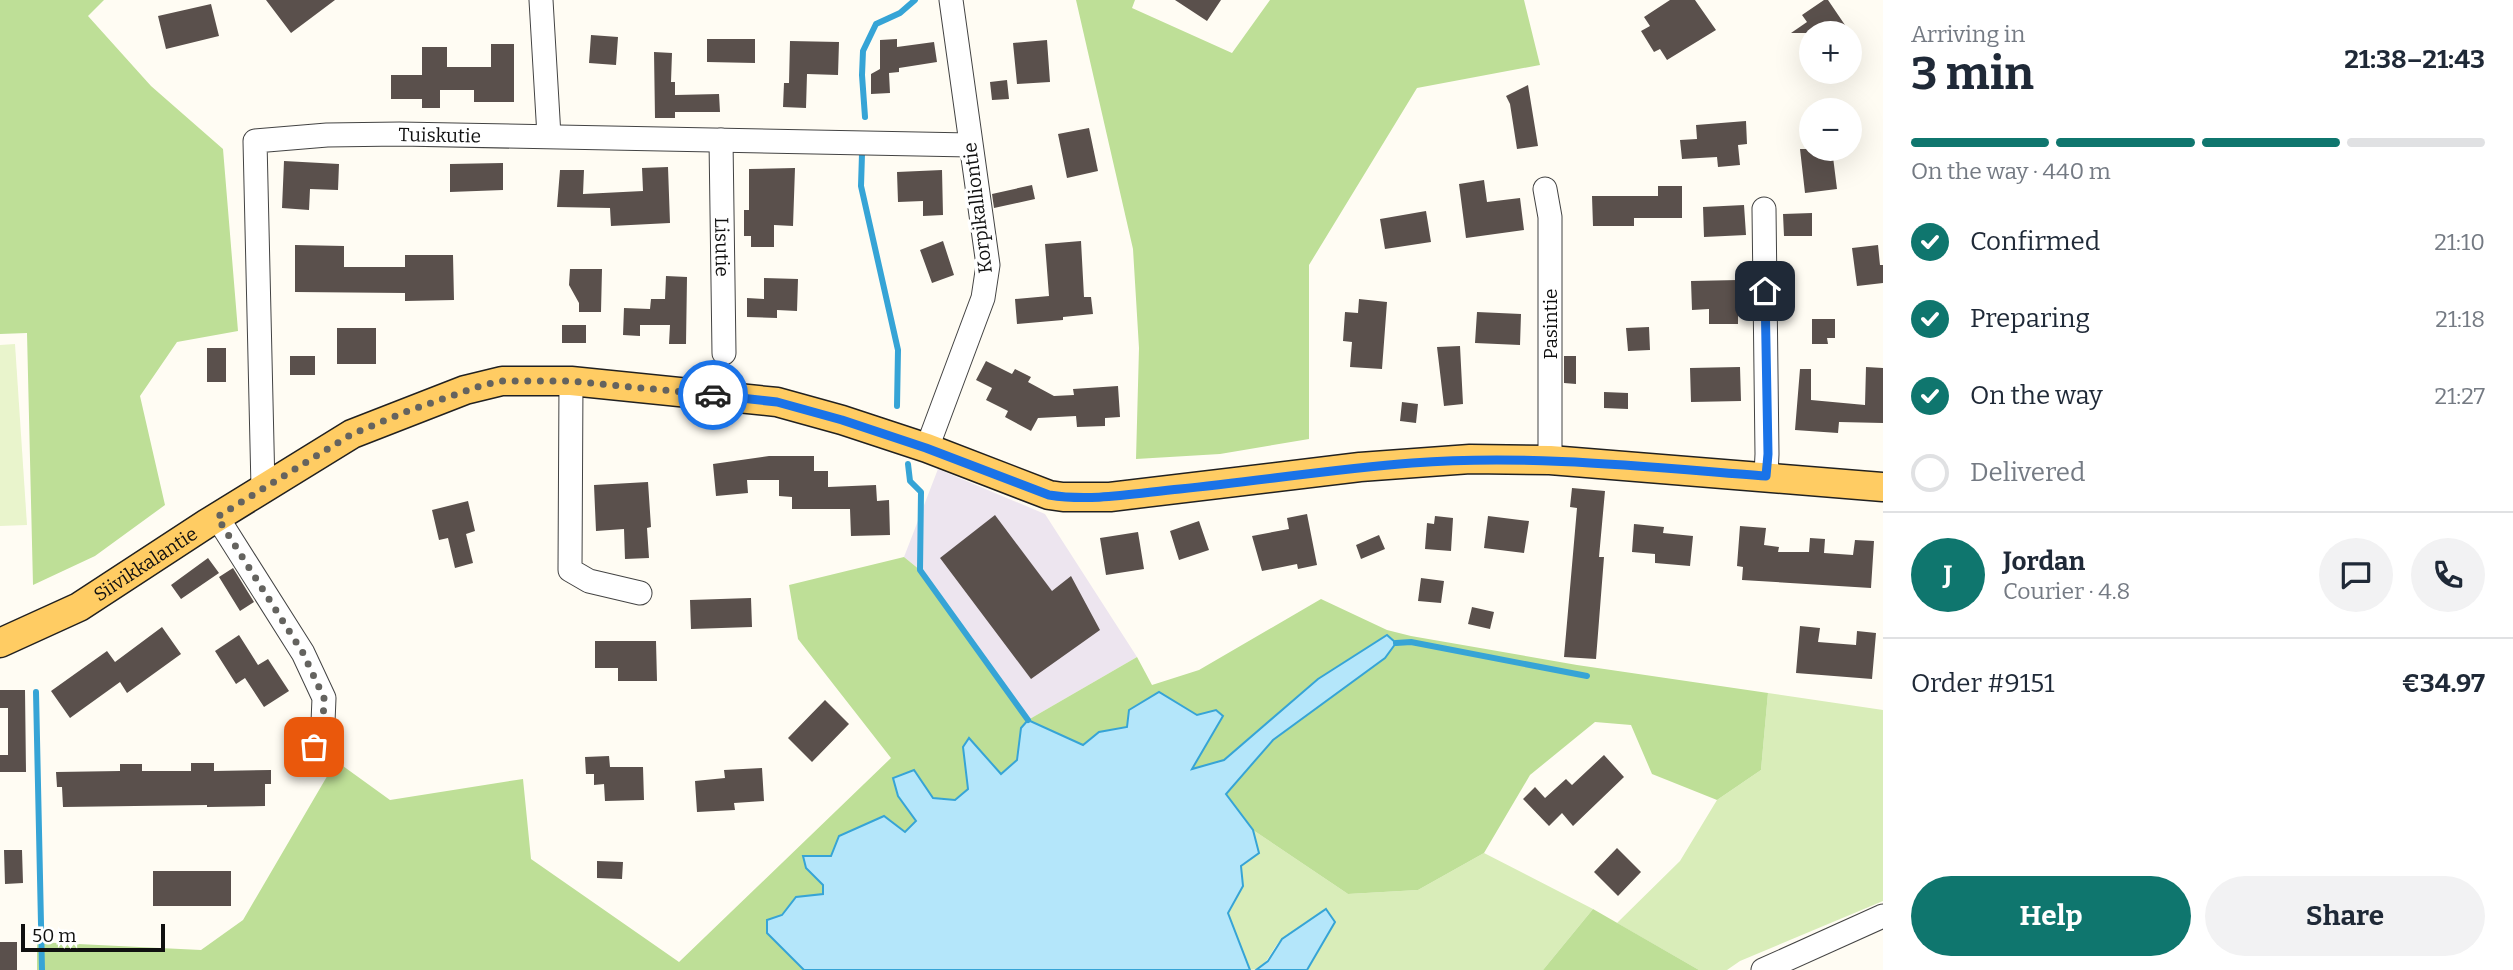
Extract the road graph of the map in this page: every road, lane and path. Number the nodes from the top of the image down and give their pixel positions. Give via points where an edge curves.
1 (541, 0) edge
2 (951, 0) edge
3 (549, 136) junction
4 (720, 140) junction
5 (970, 145) junction
6 (1545, 189) dead end
7 (1765, 209) dead end
8 (724, 353) dead end
9 (571, 381) junction
10 (926, 448) junction
11 (1550, 460) junction
12 (1766, 476) junction
13 (1883, 487) edge
14 (263, 488) junction
15 (217, 517) junction
16 (640, 593) dead end
17 (0, 643) edge
18 (314, 747) dead end
19 (1883, 916) edge
20 (1763, 970) edge

1 - 3 street
2 - 5 street, Korpikalliontie
3 - 4 street, Tuiskutie
3 - 14 street, Tuiskutie via 327,135 255,141
4 - 5 street, Tuiskutie
4 - 8 street, Lisutie
5 - 10 street, Korpikalliontie via 988,265 986,281
6 - 11 street, Pasintie via 1550,218
7 - 12 street
9 - 10 main road, Siivikkalantie via 777,402
9 - 14 main road, Siivikkalantie via 502,381 465,390 352,434
9 - 16 street via 570,570 589,581
10 - 11 main road, Siivikkalantie via 1049,495 1077,498 1412,463
11 - 12 main road, Siivikkalantie
12 - 13 main road, Siivikkalantie
14 - 15 main road, Siivikkalantie
15 - 17 main road, Siivikkalantie via 79,607
15 - 18 street via 303,653 324,698 323,723
19 - 20 street

